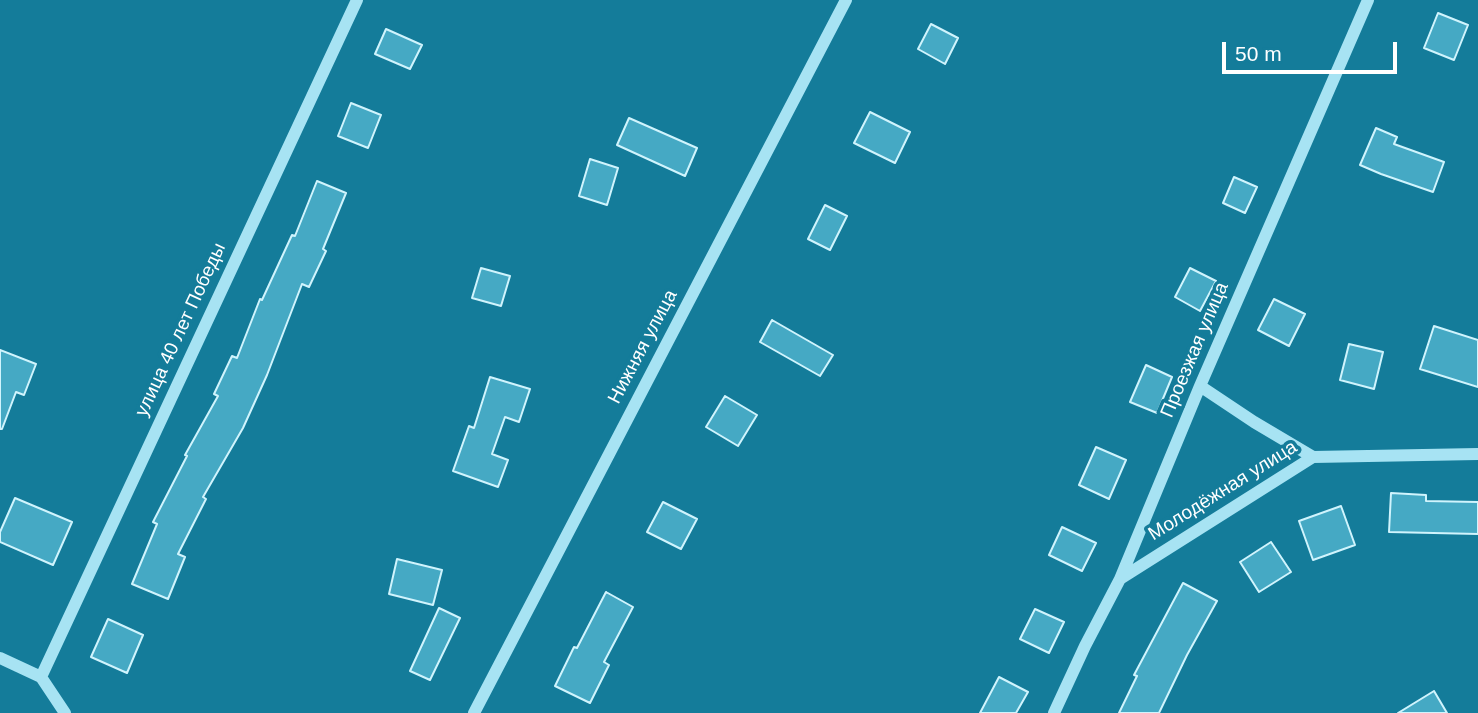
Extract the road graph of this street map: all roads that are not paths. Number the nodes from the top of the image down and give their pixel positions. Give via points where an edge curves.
1 (357, 0) edge
2 (846, 0) edge
3 (1368, 0) edge
4 (1200, 386) junction
5 (1478, 454) edge
6 (1313, 457) junction
7 (1120, 579) junction
8 (0, 658) edge
9 (41, 677) junction
10 (65, 713) edge
11 (474, 713) edge
12 (1054, 713) edge

1 - 9 street, улица 40 лет Победы
2 - 11 street, Нижняя улица
3 - 4 street, Проезжая улица
4 - 6 street
4 - 7 street, Проезжая улица
5 - 6 street, Молодёжная улица
6 - 7 street, Молодёжная улица
7 - 12 street, Проезжая улица
8 - 9 street
9 - 10 street

